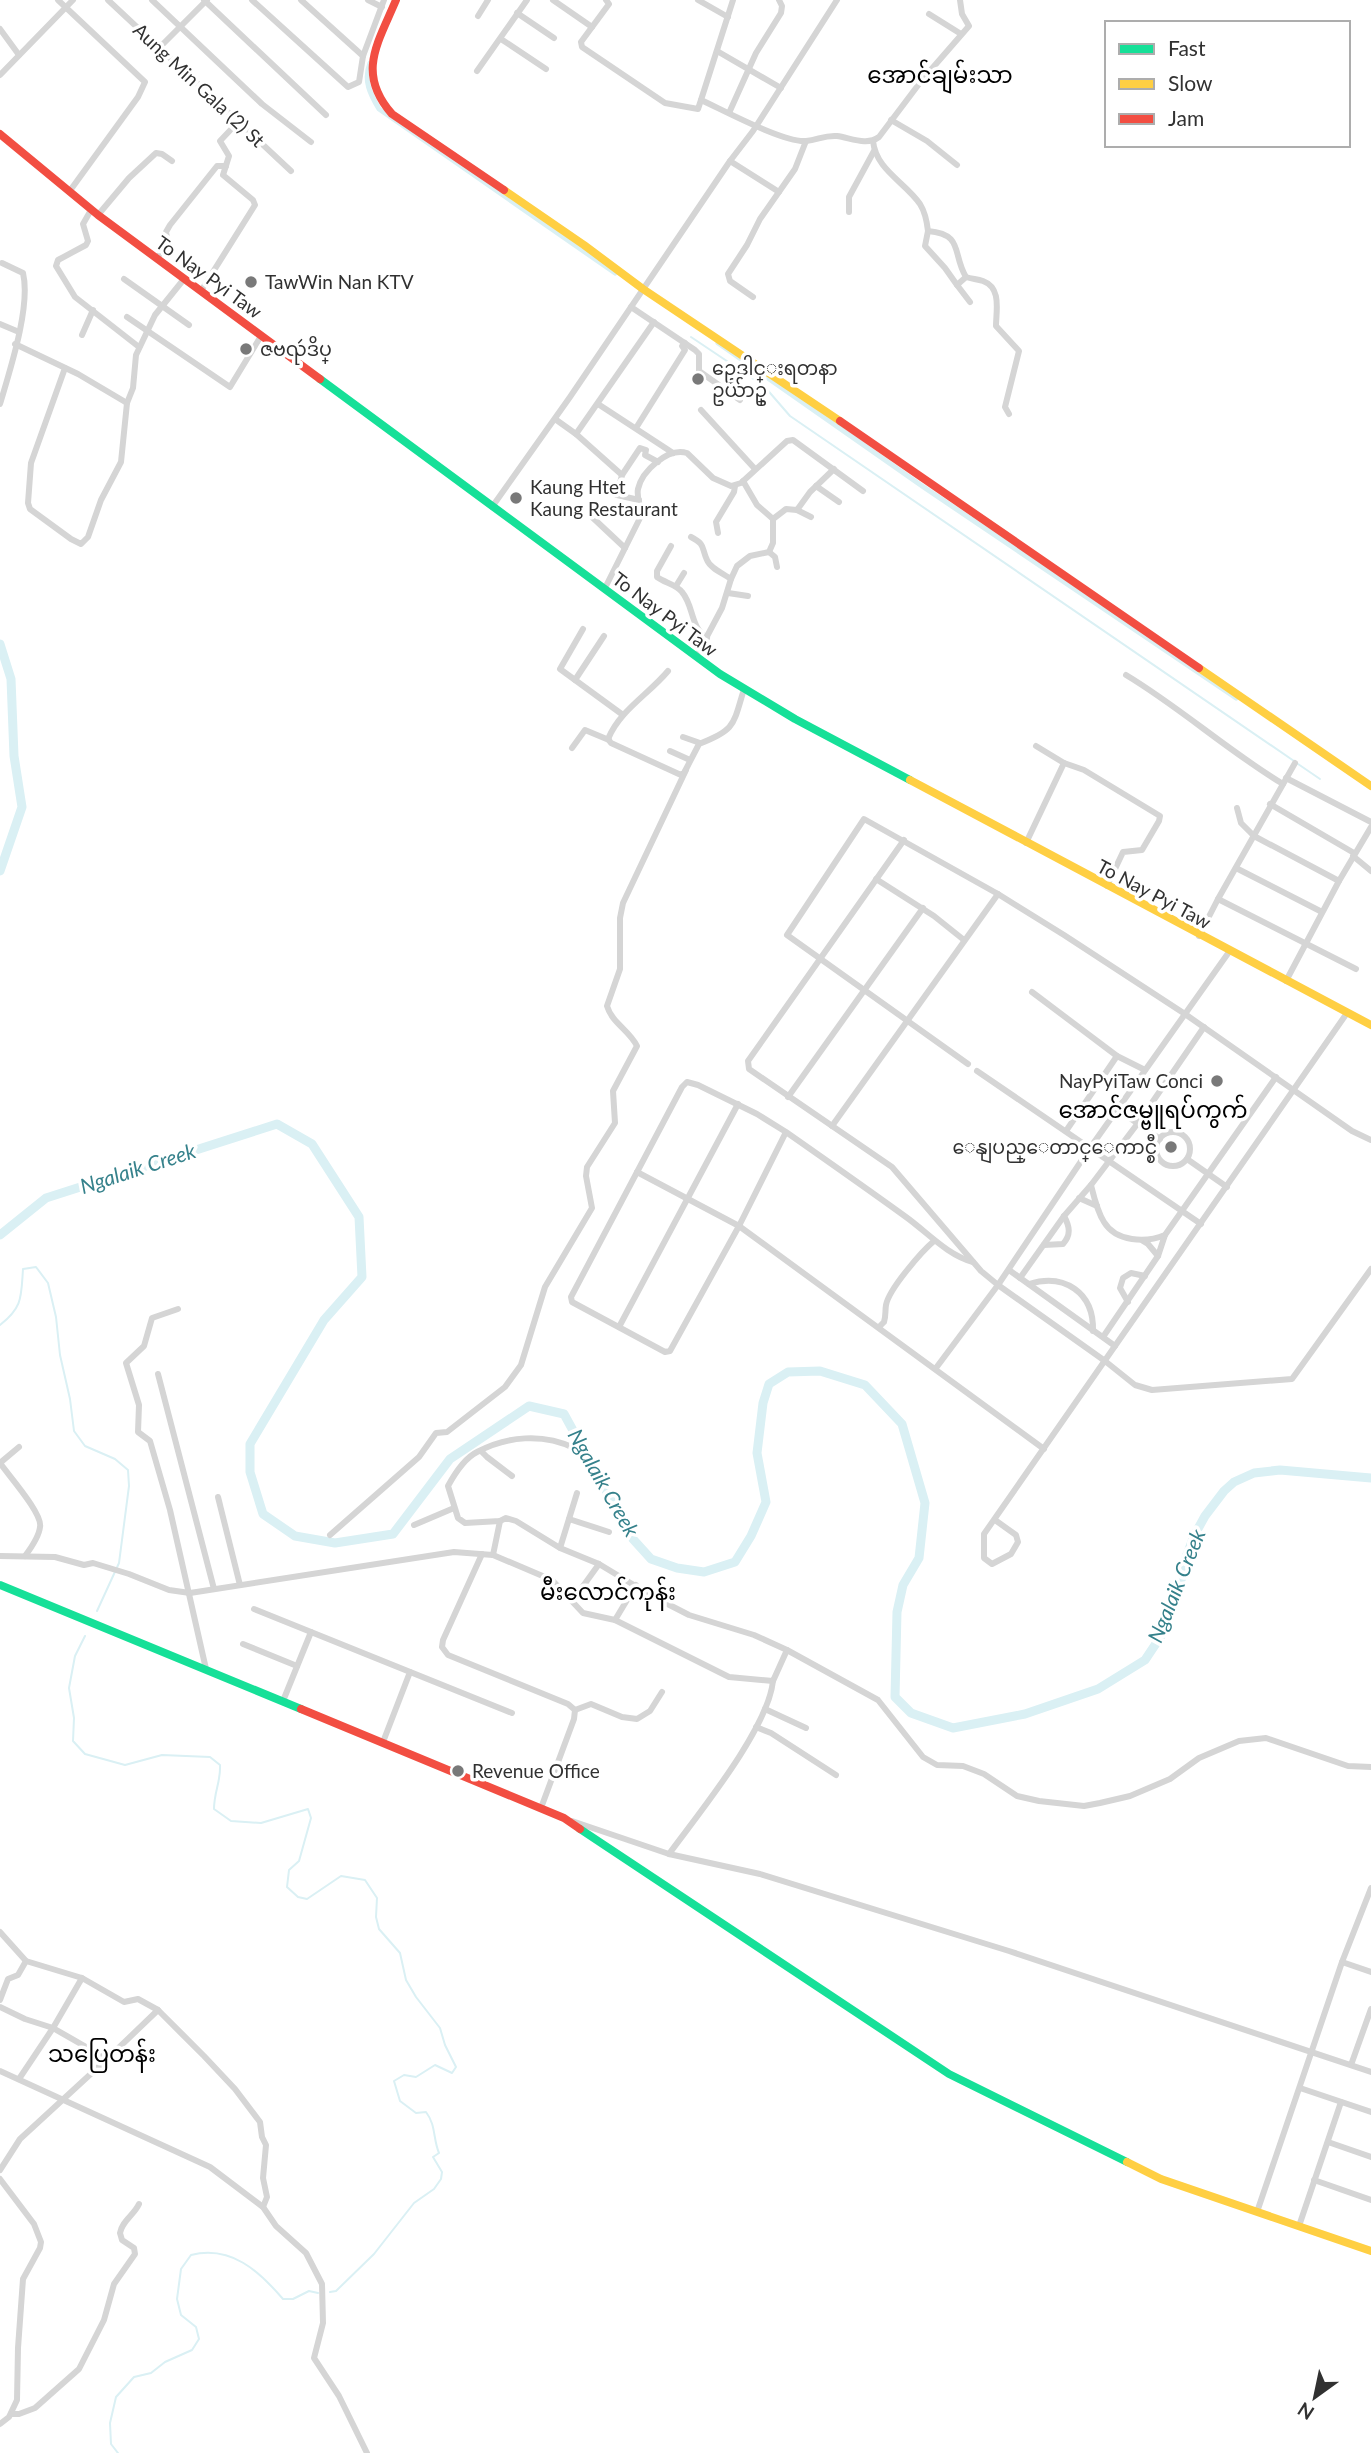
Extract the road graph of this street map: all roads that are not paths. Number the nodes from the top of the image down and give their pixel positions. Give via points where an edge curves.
1 (58, 0) edge
2 (73, 0) edge
3 (108, 0) edge
4 (152, 0) edge
5 (206, 0) edge
6 (252, 0) edge
7 (301, 0) edge
8 (368, 0) edge
9 (396, 0) edge
10 (488, 0) edge
11 (527, 0) edge
12 (553, 0) edge
13 (606, 0) edge
14 (698, 0) edge
15 (733, 0) edge
16 (779, 0) edge
17 (836, 0) edge
18 (960, 0) edge
19 (383, 4) edge
20 (66, 7) junction
21 (517, 13) junction
22 (929, 14) dead end
23 (478, 16) dead end
24 (728, 17) junction
25 (592, 27) junction
26 (180, 28) junction
27 (0, 29) edge
28 (961, 34) junction
29 (500, 38) junction
30 (554, 38) dead end
31 (159, 48) junction
32 (717, 51) junction
33 (19, 55) junction
34 (363, 56) junction
35 (748, 67) junction
36 (546, 69) dead end
37 (477, 71) dead end
38 (0, 75) edge
39 (781, 88) junction
40 (701, 100) junction
41 (729, 113) junction
42 (326, 115) dead end
43 (891, 120) junction
44 (238, 121) junction
45 (756, 126) junction
46 (0, 134) edge
47 (806, 141) junction
48 (873, 141) junction
49 (312, 142) dead end
50 (874, 150) junction
51 (172, 161) dead end
52 (730, 161) junction
53 (957, 165) dead end
54 (226, 166) junction
55 (291, 171) dead end
56 (69, 192) junction
57 (779, 192) junction
58 (849, 212) dead end
59 (94, 213) junction
60 (929, 231) junction
61 (156, 258) junction
62 (2, 263) dead end
63 (966, 277) junction
64 (124, 279) dead end
65 (184, 279) junction
66 (957, 285) junction
67 (201, 291) junction
68 (642, 291) junction
69 (753, 297) dead end
70 (970, 302) dead end
71 (162, 306) junction
72 (631, 307) junction
73 (93, 310) junction
74 (127, 317) dead end
75 (654, 322) junction
76 (0, 324) edge
77 (189, 325) dead end
78 (148, 331) junction
79 (19, 332) junction
80 (82, 335) dead end
81 (261, 336) junction
82 (685, 342) junction
83 (15, 344) junction
84 (139, 347) junction
85 (65, 368) junction
86 (740, 400) dead end
87 (127, 403) junction
88 (0, 404) edge
89 (598, 404) junction
90 (701, 410) dead end
91 (1009, 414) dead end
92 (555, 419) junction
93 (636, 428) junction
94 (576, 434) junction
95 (673, 453) junction
96 (658, 462) junction
97 (755, 469) junction
98 (834, 469) junction
99 (622, 475) junction
100 (743, 481) junction
101 (735, 486) junction
102 (816, 486) junction
103 (598, 488) dead end
104 (863, 491) dead end
105 (617, 495) junction
106 (639, 500) junction
107 (839, 502) dead end
108 (492, 507) junction
109 (797, 510) junction
110 (592, 517) dead end
111 (811, 517) dead end
112 (773, 519) junction
113 (718, 533) dead end
114 (691, 537) dead end
115 (671, 546) dead end
116 (625, 548) junction
117 (769, 552) junction
118 (777, 567) dead end
119 (684, 573) dead end
120 (731, 579) junction
121 (676, 586) junction
122 (605, 588) junction
123 (728, 593) junction
124 (748, 596) dead end
125 (583, 629) dead end
126 (604, 636) dead end
127 (707, 638) junction
128 (696, 657) junction
129 (668, 671) dead end
130 (1126, 676) dead end
131 (575, 680) junction
132 (744, 690) junction
133 (623, 715) junction
134 (683, 737) dead end
135 (609, 740) junction
136 (700, 743) junction
137 (1035, 746) dead end
138 (572, 748) dead end
139 (670, 751) dead end
140 (690, 760) junction
141 (1064, 763) junction
142 (1295, 763) dead end
143 (686, 770) junction
144 (1284, 781) junction
145 (1371, 786) edge
146 (1270, 804) junction
147 (1237, 808) dead end
148 (1371, 824) edge
149 (1254, 836) junction
150 (904, 840) junction
151 (1026, 843) junction
152 (1354, 855) junction
153 (1236, 868) junction
154 (1371, 871) edge
155 (876, 879) junction
156 (1339, 881) junction
157 (1107, 886) junction
158 (998, 894) junction
159 (1218, 899) junction
160 (923, 908) junction
161 (1322, 912) junction
162 (1199, 936) junction
163 (964, 940) junction
164 (1305, 944) junction
165 (1229, 952) junction
166 (820, 960) junction
167 (1356, 970) dead end
168 (1286, 982) junction
169 (864, 990) junction
170 (1032, 992) dead end
171 (1347, 1013) junction
172 (1185, 1014) junction
173 (907, 1021) junction
174 (1371, 1026) edge
175 (1204, 1027) junction
176 (1117, 1056) junction
177 (968, 1064) dead end
178 (1145, 1070) junction
179 (977, 1071) dead end
180 (1276, 1077) junction
181 (1295, 1089) junction
182 (789, 1097) junction
183 (738, 1104) junction
184 (1117, 1109) junction
185 (1138, 1123) junction
186 (832, 1126) junction
187 (1066, 1131) junction
188 (786, 1132) junction
189 (1160, 1139) junction
190 (1371, 1140) edge
191 (1090, 1148) junction
192 (1188, 1159) junction
193 (1111, 1161) junction
194 (637, 1172) junction
195 (1208, 1174) junction
196 (1091, 1185) junction
197 (1227, 1187) junction
198 (687, 1198) junction
199 (1079, 1198) junction
200 (1097, 1206) junction
201 (1181, 1212) junction
202 (1065, 1216) junction
203 (1201, 1224) junction
204 (738, 1226) junction
205 (1165, 1235) junction
206 (934, 1241) junction
207 (1143, 1241) junction
208 (1044, 1245) junction
209 (1158, 1256) junction
210 (973, 1262) junction
211 (1371, 1269) edge
212 (1009, 1270) junction
213 (1146, 1276) junction
214 (1020, 1278) junction
215 (1029, 1284) junction
216 (998, 1285) junction
217 (1128, 1302) junction
218 (178, 1309) dead end
219 (878, 1327) junction
220 (619, 1328) junction
221 (1093, 1331) junction
222 (1103, 1338) junction
223 (1115, 1346) junction
224 (1105, 1361) junction
225 (936, 1368) junction
226 (158, 1374) dead end
227 (19, 1447) dead end
228 (574, 1448) dead end
229 (1044, 1449) junction
230 (481, 1451) junction
231 (512, 1476) dead end
232 (577, 1493) dead end
233 (218, 1497) dead end
234 (454, 1508) junction
235 (569, 1519) junction
236 (995, 1520) junction
237 (500, 1521) junction
238 (414, 1525) dead end
239 (608, 1532) dead end
240 (330, 1535) dead end
241 (561, 1548) junction
242 (482, 1554) junction
243 (493, 1555) junction
244 (0, 1556) edge
245 (25, 1556) junction
246 (599, 1564) junction
247 (0, 1585) edge
248 (240, 1585) junction
249 (636, 1585) junction
250 (214, 1589) junction
251 (190, 1593) junction
252 (573, 1600) junction
253 (254, 1609) dead end
254 (615, 1620) junction
255 (311, 1632) junction
256 (243, 1644) dead end
257 (788, 1650) junction
258 (297, 1666) junction
259 (206, 1669) junction
260 (410, 1672) junction
261 (772, 1681) junction
262 (662, 1692) dead end
263 (283, 1701) junction
264 (765, 1709) junction
265 (575, 1710) junction
266 (512, 1713) dead end
267 (756, 1727) junction
268 (806, 1728) dead end
269 (383, 1742) junction
270 (1371, 1767) edge
271 (836, 1775) dead end
272 (541, 1808) junction
273 (564, 1818) junction
274 (669, 1854) junction
275 (1371, 1888) edge
276 (0, 1932) edge
277 (26, 1961) junction
278 (1342, 1962) junction
279 (1371, 1972) edge
280 (82, 1978) junction
281 (0, 2000) edge
282 (0, 2007) edge
283 (158, 2010) junction
284 (1370, 2014) edge
285 (53, 2028) junction
286 (1312, 2053) junction
287 (107, 2059) junction
288 (1351, 2066) junction
289 (0, 2071) edge
290 (1371, 2072) edge
291 (19, 2079) junction
292 (1300, 2088) junction
293 (62, 2100) junction
294 (1341, 2102) junction
295 (1371, 2112) edge
296 (1328, 2142) junction
297 (1371, 2157) edge
298 (0, 2169) edge
299 (0, 2179) edge
300 (1314, 2180) junction
301 (1371, 2200) edge
302 (139, 2204) dead end
303 (263, 2207) junction
304 (1257, 2212) junction
305 (1299, 2226) junction
306 (1371, 2251) edge
307 (11, 2414) junction
308 (0, 2424) edge
309 (367, 2453) edge

1 - 20 street
2 - 20 street
3 - 31 street, Aung Min Gala (2) St
4 - 26 street
5 - 26 street
5 - 42 street
6 - 34 street via 348,87 359,82
7 - 34 street
8 - 19 street
9 - 68 street via 371,68 372,86 385,108 584,245
10 - 23 street
11 - 21 street
12 - 25 street
13 - 25 street via 609,4
14 - 24 street
15 - 24 street
16 - 35 street via 781,12
17 - 39 street
18 - 28 street via 969,26
19 - 34 street
20 - 33 street
20 - 56 street via 145,82
21 - 29 street
21 - 30 street
22 - 28 street
24 - 32 street
25 - 40 street via 580,46 634,83 668,105 698,109
26 - 31 street
26 - 49 street via 262,104
27 - 33 street
28 - 43 street
29 - 36 street
29 - 37 street
31 - 44 street, Aung Min Gala (2) St
32 - 35 street
32 - 40 street
33 - 38 street
35 - 39 street
35 - 41 street
39 - 45 street
40 - 41 street
41 - 45 street
43 - 48 street
43 - 53 street
44 - 54 street via 220,141 229,156
44 - 55 street, Aung Min Gala (2) St
45 - 47 street
45 - 52 street
46 - 56 street, To Nay Pyi Taw
47 - 48 street via 826,136
47 - 57 street
48 - 50 street
50 - 58 street via 849,197
50 - 60 street via 922,206
51 - 59 street via 156,153
52 - 57 street
52 - 68 street
54 - 61 street via 217,166 170,225 167,244
54 - 67 street via 223,175 255,205
56 - 59 street, To Nay Pyi Taw
57 - 69 street via 729,274 730,281
59 - 61 street, To Nay Pyi Taw
59 - 73 street via 83,224 86,245 55,263 75,297
60 - 63 street via 954,241
60 - 66 street via 925,246
61 - 65 street, To Nay Pyi Taw
62 - 79 street via 24,274
63 - 66 street
63 - 91 street via 984,281 991,288 998,303 996,326 1018,351 1005,407
64 - 71 street
65 - 67 street, To Nay Pyi Taw
65 - 71 street
66 - 70 street
67 - 81 street, To Nay Pyi Taw
68 - 72 street
68 - 145 street via 758,365
71 - 77 street
71 - 78 street
72 - 75 street
72 - 92 street
73 - 80 street
73 - 84 street
74 - 78 street
75 - 82 street
75 - 89 street
76 - 79 street
78 - 81 street via 230,387
78 - 84 street
79 - 83 street
81 - 108 street, To Nay Pyi Taw
82 - 86 street via 699,354 699,371
82 - 93 street via 685,351
83 - 85 street
83 - 88 street
84 - 87 street
85 - 87 street
85 - 87 street via 31,463 28,503 30,509 81,544 121,462
89 - 93 street
89 - 94 street
90 - 97 street
92 - 94 street
92 - 108 street
93 - 95 street
94 - 99 street
95 - 96 street
95 - 101 street via 687,453 713,478
96 - 99 street via 641,447
96 - 106 street via 640,486
97 - 98 street via 791,440
97 - 100 street
98 - 102 street
98 - 104 street
99 - 105 street
100 - 101 street
100 - 112 street via 757,505
101 - 113 street via 716,522
102 - 107 street
102 - 109 street
103 - 105 street
105 - 106 street
106 - 116 street via 641,516
108 - 122 street, To Nay Pyi Taw
109 - 111 street
109 - 112 street via 786,509
110 - 116 street
112 - 117 street
114 - 120 street via 704,548 709,564
115 - 121 street via 656,574
116 - 122 street
117 - 118 street
117 - 120 street via 740,561
119 - 121 street
120 - 123 street
121 - 127 street via 685,596 698,630
122 - 128 street, To Nay Pyi Taw
123 - 124 street
123 - 127 street
125 - 131 street via 559,667
126 - 131 street
127 - 128 street
128 - 132 street, To Nay Pyi Taw
129 - 133 street
130 - 144 street via 1166,699 1238,755
131 - 133 street
132 - 136 street via 726,732
132 - 151 street, To Nay Pyi Taw
133 - 135 street
134 - 136 street
135 - 138 street via 585,730
135 - 143 street via 681,775
136 - 140 street
137 - 141 street
139 - 140 street
140 - 143 street
141 - 151 street
141 - 157 street via 1084,770 1160,816 1142,850 1123,852
142 - 144 street
143 - 240 street via 620,918 620,969 607,1006 637,1046 614,1091 615,1123 587,1167 592,1208 545,1287 522,1365 505,1387 447,1432 436,1433 419,1457
144 - 146 street
144 - 148 street
146 - 149 street
146 - 152 street
147 - 149 street via 1241,823
148 - 152 street
149 - 153 street
149 - 156 street
150 - 155 street
150 - 158 street
150 - 166 street via 870,820 860,822 787,933
151 - 157 street, To Nay Pyi Taw
152 - 154 street
152 - 156 street
153 - 159 street
153 - 161 street
155 - 160 street
155 - 166 street
156 - 161 street
157 - 162 street, To Nay Pyi Taw
158 - 163 street
158 - 172 street
159 - 162 street
159 - 164 street
160 - 163 street
160 - 169 street
161 - 164 street
162 - 165 street, To Nay Pyi Taw
163 - 173 street
164 - 167 street
164 - 168 street
165 - 168 street, To Nay Pyi Taw
165 - 172 street
166 - 169 street
166 - 182 street via 747,1063
168 - 171 street, To Nay Pyi Taw
169 - 173 street
169 - 182 street
170 - 176 street
171 - 174 street, To Nay Pyi Taw
171 - 181 street
172 - 175 street
172 - 178 street
173 - 177 street
173 - 186 street
175 - 180 street
175 - 185 street
176 - 178 street
176 - 187 street
178 - 184 street
179 - 187 street
180 - 181 street
180 - 195 street
181 - 190 street
181 - 197 street
182 - 186 street
183 - 188 street
183 - 194 street via 687,1082
183 - 198 street
184 - 185 street
184 - 191 street
185 - 189 street
185 - 193 street
186 - 210 street via 892,1167
187 - 191 street
188 - 204 street
188 - 206 street
189 - 192 street via 1170,1132 1182,1134 1191,1147
189 - 192 street via 1156,1150 1161,1161 1172,1166
191 - 193 street
191 - 212 street
192 - 195 street
193 - 196 street
193 - 201 street
194 - 198 street
194 - 220 street via 571,1300
195 - 197 street
195 - 201 street
196 - 199 street
196 - 200 street
197 - 203 street
198 - 204 street
198 - 220 street
199 - 200 street
199 - 202 street
200 - 207 street via 1105,1225 1121,1236
201 - 203 street
201 - 205 street
202 - 208 street
202 - 208 street via 1068,1239 1063,1244
203 - 223 street
204 - 219 street
204 - 220 street via 670,1352
205 - 207 street
205 - 209 street
206 - 210 street
206 - 219 street via 920,1253 887,1302 884,1322
207 - 209 street
208 - 214 street
209 - 213 street
210 - 216 street
211 - 224 street via 1292,1379 1152,1390 1135,1385
212 - 214 street
212 - 216 street
213 - 217 street
213 - 217 street via 1131,1273 1123,1278 1120,1288
214 - 215 street
215 - 221 street
215 - 221 street via 1042,1280 1065,1283 1088,1301
216 - 224 street
216 - 225 street
217 - 222 street
218 - 251 street via 152,1318 144,1346 126,1363 139,1405 138,1432 150,1441
219 - 225 street
221 - 222 street
222 - 223 street
223 - 224 street
224 - 229 street
225 - 229 street
226 - 250 street
227 - 245 street via 0,1463 40,1520
228 - 230 street via 527,1437
229 - 236 street
230 - 231 street
230 - 234 street via 462,1465 448,1486
232 - 235 street
233 - 248 street
234 - 237 street via 465,1523
234 - 238 street
235 - 239 street
235 - 241 street
236 - 236 street via 1016,1535 1018,1542 1011,1554 992,1564 984,1558 983,1537
237 - 241 street via 516,1521
237 - 243 street
241 - 246 street
242 - 243 street
242 - 248 street via 454,1552
242 - 265 street via 442,1647 448,1655
243 - 252 street via 552,1580
244 - 245 street
245 - 251 street via 93,1563
246 - 249 street
246 - 252 street
247 - 259 street
248 - 250 street
249 - 254 street
249 - 257 street via 690,1615
250 - 251 street
251 - 259 street
252 - 254 street via 583,1613
253 - 255 street
254 - 261 street via 729,1677
255 - 258 street
255 - 260 street
256 - 258 street
257 - 261 street
257 - 270 street via 878,1700 923,1757 937,1765 963,1766 1017,1796 1039,1801 1084,1806 1130,1796 1170,1779 1199,1758 1239,1741 1266,1738 1348,1766
258 - 263 street
259 - 263 street
260 - 266 street
260 - 269 street
261 - 264 street
262 - 265 street via 650,1711 636,1719 591,1704
263 - 269 street
264 - 267 street
264 - 268 street
265 - 272 street
267 - 271 street
267 - 274 street
269 - 272 street
272 - 273 street
273 - 274 street
273 - 304 street via 949,2074 1161,2179
274 - 286 street via 773,1878 1009,1951
275 - 278 street
276 - 277 street
277 - 280 street
277 - 281 street via 18,1975 8,1979
278 - 279 street
278 - 286 street
280 - 283 street via 124,2002 138,1999
280 - 285 street
282 - 285 street
283 - 287 street
283 - 303 street via 235,2088 260,2122 266,2145 263,2178 267,2197
284 - 288 street
285 - 287 street
285 - 291 street
286 - 288 street
286 - 292 street
287 - 293 street
288 - 290 street
289 - 291 street
291 - 293 street
292 - 294 street
292 - 304 street
293 - 298 street via 20,2139
293 - 303 street via 210,2167
294 - 295 street
294 - 296 street
296 - 297 street
296 - 300 street
299 - 307 street via 34,2224 41,2242 23,2279 19,2390
300 - 301 street
300 - 305 street
302 - 307 street via 120,2233 135,2255 114,2284 104,2320 83,2364 43,2403
303 - 309 street via 306,2253 322,2284 323,2323 314,2358
304 - 305 street
305 - 306 street
307 - 308 street

